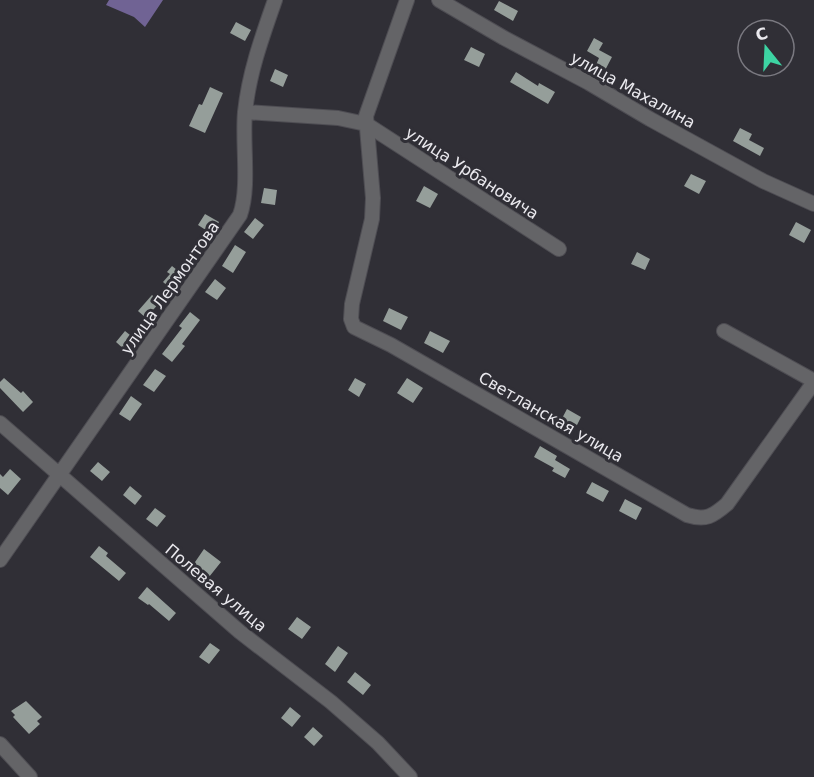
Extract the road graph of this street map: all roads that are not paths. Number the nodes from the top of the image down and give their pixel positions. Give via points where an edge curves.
1 (275, 0) edge
2 (407, 0) edge
3 (439, 0) edge
4 (245, 112) junction
5 (366, 124) junction
6 (814, 204) edge
7 (559, 249) dead end
8 (724, 331) dead end
9 (814, 381) edge
10 (0, 423) edge
11 (59, 476) junction
12 (0, 560) edge
13 (0, 744) edge
14 (30, 777) edge
15 (410, 777) edge

1 - 4 street, улица Лермонтова via 251,70
2 - 5 street
3 - 6 street, улица Махалина via 763,181
4 - 5 street via 338,118
4 - 11 street, улица Лермонтова via 245,195 240,215
5 - 7 street, улица Урбановича
5 - 9 street, Светланская улица via 373,198 372,219 352,304 352,324 358,330 698,518 708,518 732,498
8 - 9 street
10 - 11 street, Полевая улица
11 - 12 street, улица Лермонтова
11 - 15 street, Полевая улица via 240,632 332,702
13 - 14 street

